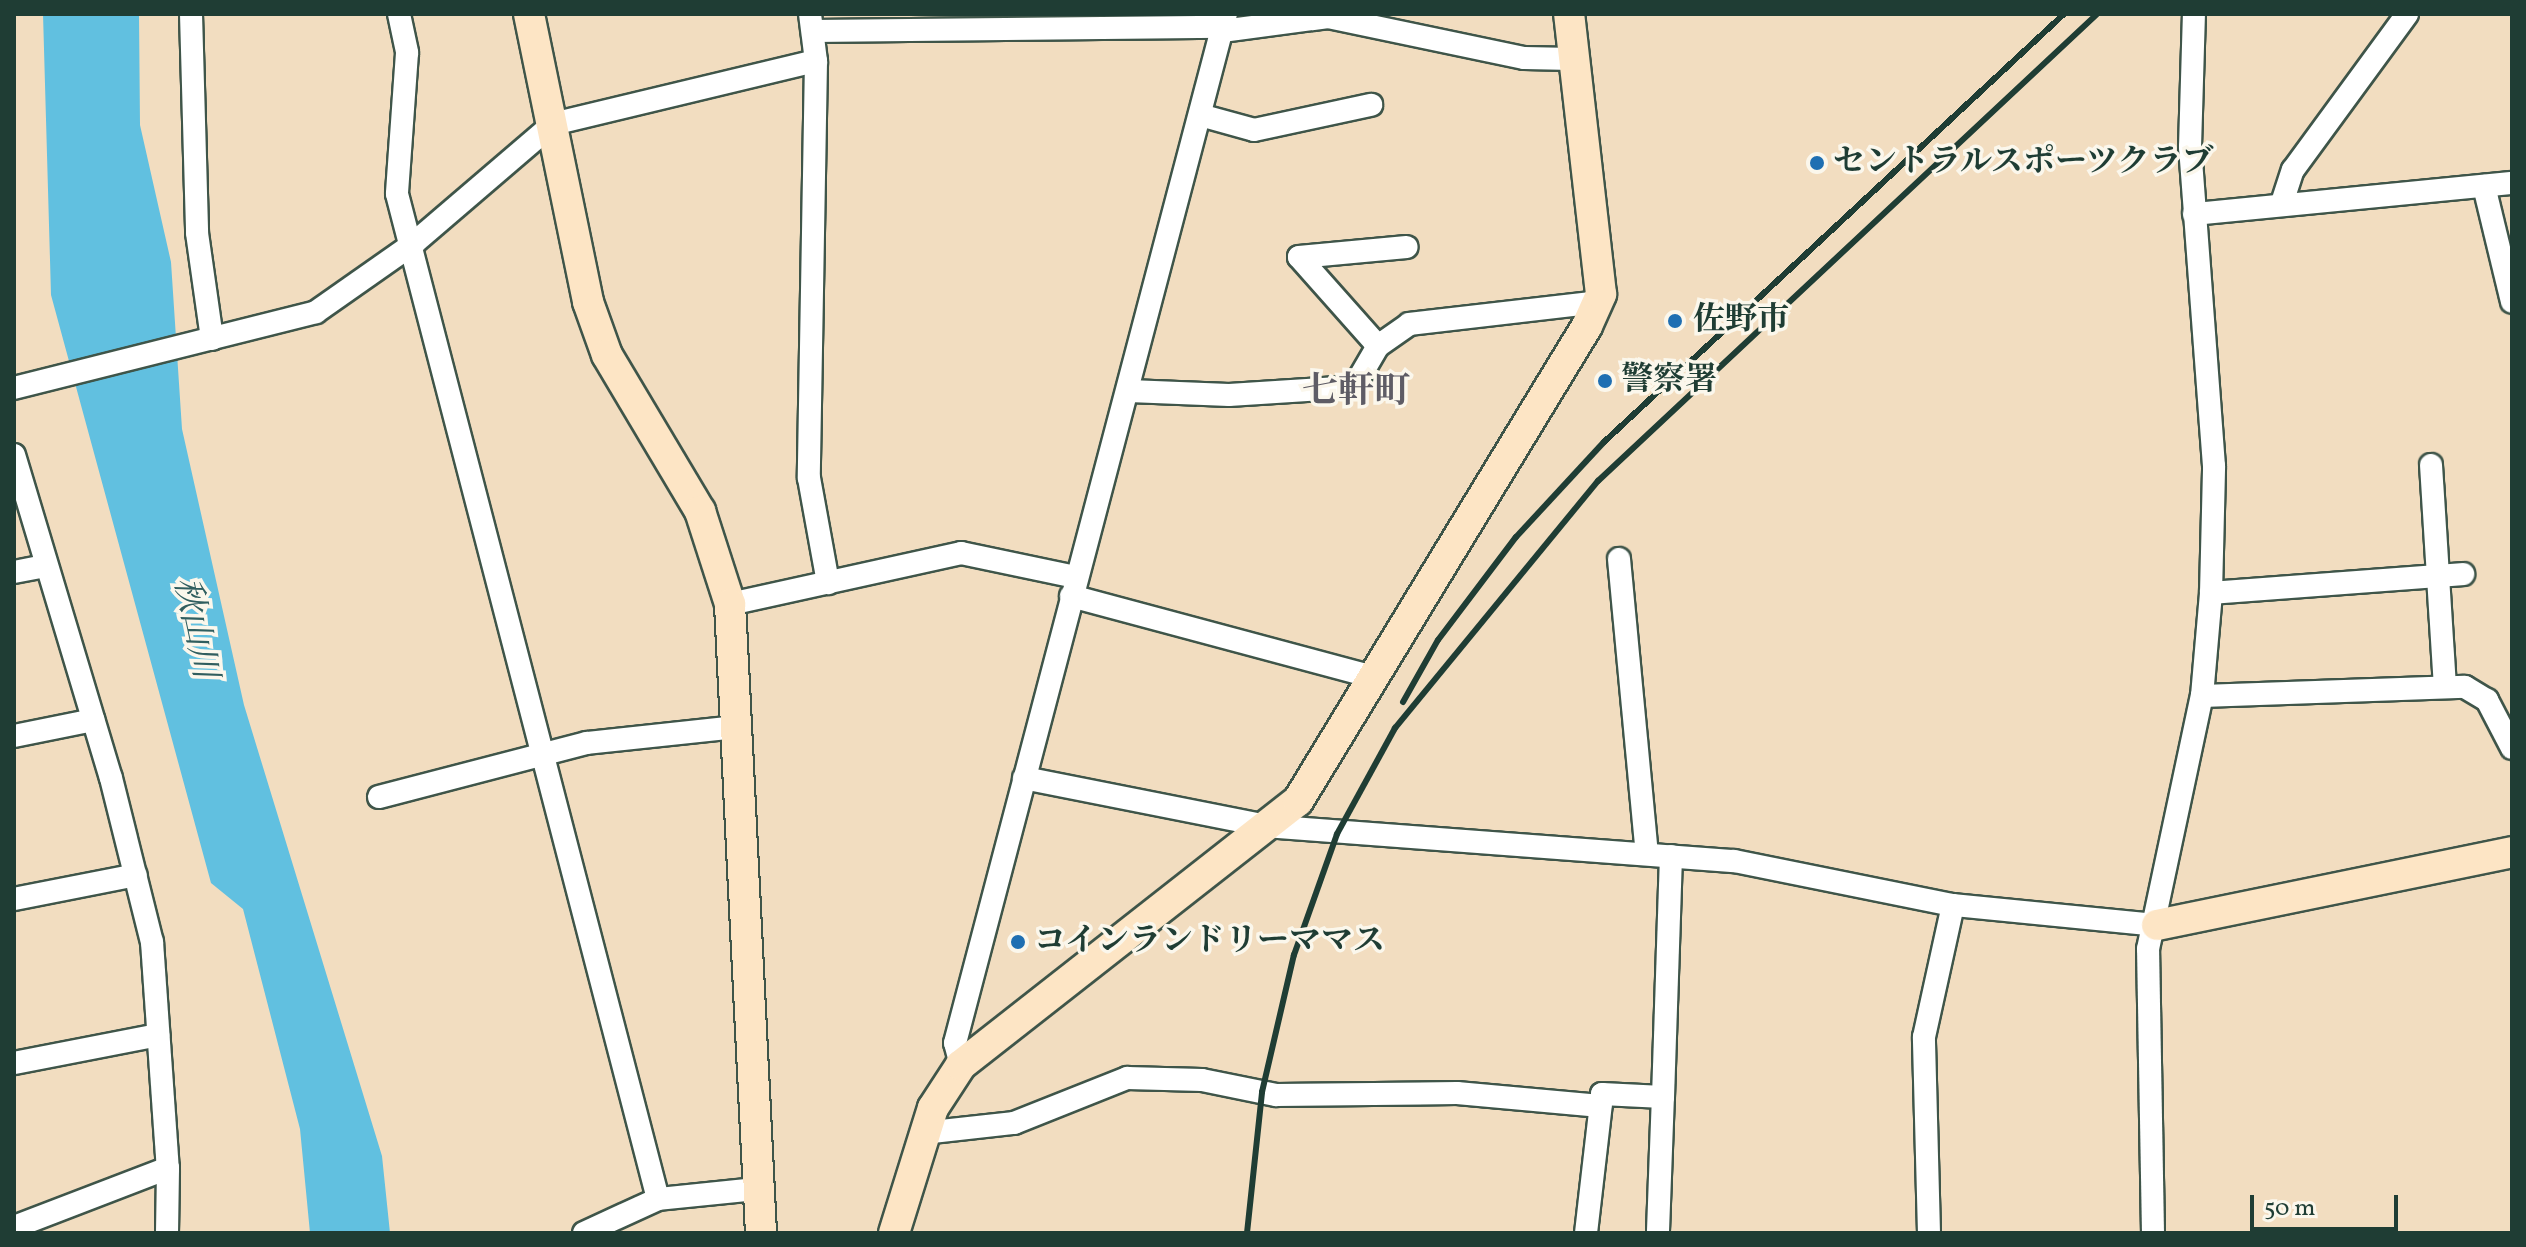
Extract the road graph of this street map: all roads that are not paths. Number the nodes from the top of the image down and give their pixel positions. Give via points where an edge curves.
1 (191, 14) edge
2 (399, 14) edge
3 (529, 14) edge
4 (1569, 14) edge
5 (2194, 14) edge
6 (2407, 14) edge
7 (1016, 22) edge
8 (811, 23) edge
9 (1224, 24) edge
10 (1573, 59) junction
11 (816, 61) junction
12 (1371, 105) dead end
13 (1200, 115) junction
14 (553, 124) junction
15 (2512, 183) edge
16 (2484, 186) junction
17 (2282, 203) junction
18 (2194, 214) junction
19 (414, 243) junction
20 (1407, 247) dead end
21 (1598, 302) junction
22 (2512, 302) edge
23 (206, 340) junction
24 (1378, 346) junction
25 (14, 388) edge
26 (1129, 391) junction
27 (14, 455) edge
28 (2431, 465) dead end
29 (1619, 559) dead end
30 (44, 566) junction
31 (14, 572) edge
32 (2463, 574) dead end
33 (2434, 576) junction
34 (828, 583) junction
35 (1074, 586) junction
36 (2211, 593) junction
37 (730, 604) junction
38 (1376, 678) junction
39 (2445, 687) junction
40 (2202, 696) junction
41 (93, 720) junction
42 (737, 727) junction
43 (14, 736) edge
44 (2512, 748) edge
45 (546, 755) junction
46 (1024, 778) junction
47 (379, 797) dead end
48 (1266, 826) junction
49 (2512, 852) edge
50 (1647, 854) junction
51 (1671, 856) junction
52 (136, 875) junction
53 (14, 899) edge
54 (1953, 905) junction
55 (2157, 925) junction
56 (158, 1035) junction
57 (14, 1063) edge
58 (961, 1065) junction
59 (1663, 1097) junction
60 (1600, 1106) junction
61 (923, 1133) junction
62 (168, 1168) junction
63 (757, 1189) junction
64 (658, 1199) junction
65 (14, 1227) edge
66 (1658, 1231) edge
67 (167, 1233) edge
68 (584, 1233) edge
69 (761, 1233) edge
70 (894, 1233) edge
71 (1586, 1233) edge
72 (1929, 1233) edge
73 (2153, 1233) edge

1 - 23 street via 197,233
2 - 19 street via 407,53 397,194
3 - 14 street
4 - 10 street
5 - 18 street
6 - 17 street via 2293,170
7 - 8 street
7 - 9 street
8 - 11 street
9 - 10 street via 1328,17 1524,58
9 - 13 street
10 - 21 street
11 - 14 street
11 - 34 street via 809,478
12 - 13 street via 1254,130
13 - 26 street
14 - 19 street
14 - 37 street via 588,302 607,355 700,511
15 - 16 street
16 - 17 street
16 - 22 street
17 - 18 street
18 - 36 street via 2214,466
19 - 23 street via 316,312
19 - 45 street
20 - 24 street via 1299,257
21 - 24 street via 1409,324
21 - 38 street
23 - 25 street
24 - 26 street via 1354,387 1229,395
26 - 35 street
27 - 30 street
28 - 33 street
29 - 50 street
30 - 31 street
30 - 41 street
32 - 33 street
33 - 36 street
33 - 39 street
34 - 35 street via 973,552
34 - 37 street
35 - 38 street
35 - 46 street
36 - 40 street
37 - 42 street
38 - 48 street via 1298,801
39 - 40 street
39 - 44 street via 2465,687 2487,700
40 - 55 street
41 - 43 street
41 - 52 street
42 - 45 street via 619,737
42 - 63 street
45 - 47 street
45 - 64 street
46 - 48 street
46 - 58 street via 955,1043
48 - 50 street
48 - 58 street
49 - 55 street
50 - 51 street
51 - 54 street via 1734,861
51 - 59 street
52 - 53 street
52 - 56 street via 152,942
54 - 55 street
54 - 72 street via 1924,1037
55 - 73 street via 2148,949 2145,1013
56 - 57 street
56 - 62 street
58 - 61 street
59 - 60 street via 1602,1094
59 - 66 street
60 - 61 street via 1457,1093 1276,1095 1202,1080 1127,1078 1014,1123
60 - 71 street
61 - 70 street
62 - 65 street
62 - 67 street
63 - 64 street
63 - 69 street
64 - 68 street

